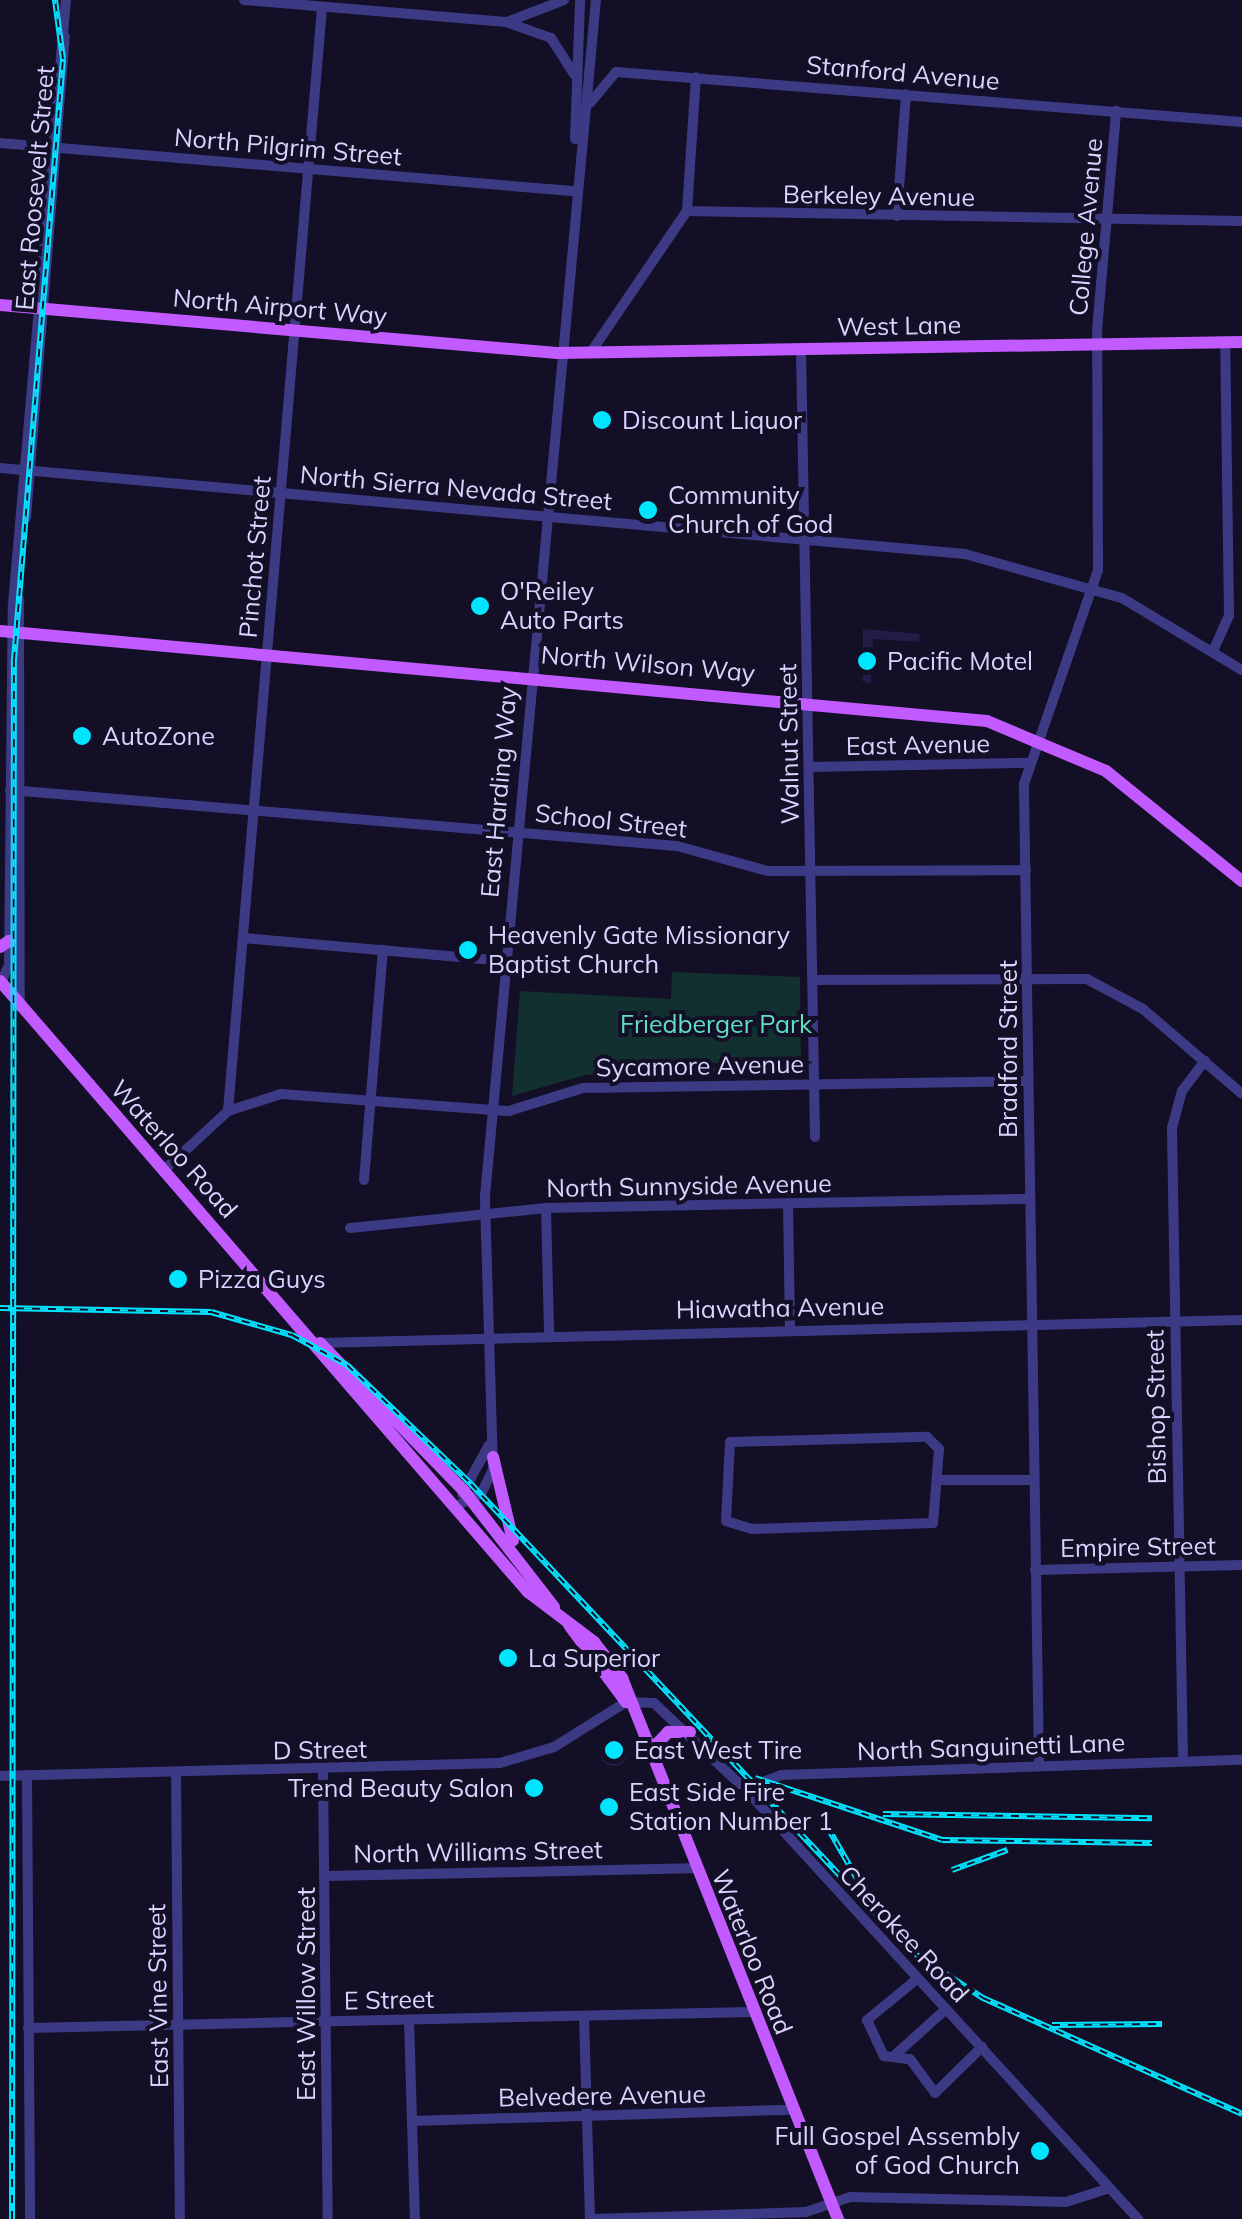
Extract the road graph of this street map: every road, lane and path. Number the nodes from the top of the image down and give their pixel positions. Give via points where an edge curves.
1 (66, 0) edge
2 (244, 0) edge
3 (564, 0) edge
4 (580, 0) edge
5 (596, 0) edge
6 (322, 6) junction
7 (506, 22) junction
8 (574, 74) junction
9 (696, 77) junction
10 (906, 94) junction
11 (1116, 111) junction
12 (586, 114) junction
13 (1242, 122) edge
14 (0, 142) edge
15 (576, 142) junction
16 (54, 147) junction
17 (308, 168) junction
18 (572, 191) junction
19 (687, 211) junction
20 (897, 216) junction
21 (1106, 219) junction
22 (1242, 221) edge
23 (0, 306) edge
24 (40, 309) junction
25 (295, 330) junction
26 (1225, 342) junction
27 (1242, 342) edge
28 (1097, 345) junction
29 (802, 350) junction
30 (592, 352) junction
31 (557, 353) junction
32 (0, 468) edge
33 (27, 470) junction
34 (281, 492) junction
35 (542, 516) junction
36 (807, 539) junction
37 (1095, 587) junction
38 (11, 632) edge
39 (1214, 649) junction
40 (267, 654) junction
41 (1242, 670) edge
42 (529, 676) junction
43 (809, 700) junction
44 (1037, 738) junction
45 (1026, 763) junction
46 (810, 767) junction
47 (16, 790) junction
48 (254, 809) junction
49 (516, 832) junction
50 (1026, 870) junction
51 (811, 872) junction
52 (1242, 881) edge
53 (243, 938) junction
54 (4, 944) edge
55 (383, 950) junction
56 (505, 960) junction
57 (1028, 975) junction
58 (813, 980) junction
59 (0, 983) edge
60 (20, 1007) junction
61 (1205, 1061) junction
62 (1028, 1082) junction
63 (814, 1084) junction
64 (1242, 1094) edge
65 (370, 1100) junction
66 (492, 1110) junction
67 (228, 1112) junction
68 (816, 1137) dead end
69 (163, 1172) junction
70 (364, 1180) dead end
71 (1030, 1199) junction
72 (788, 1203) junction
73 (546, 1208) junction
74 (484, 1218) junction
75 (350, 1228) dead end
76 (1175, 1320) junction
77 (1242, 1320) edge
78 (1032, 1323) junction
79 (790, 1328) junction
80 (548, 1333) junction
81 (486, 1334) junction
82 (319, 1342) junction
83 (491, 1451) junction
84 (940, 1480) junction
85 (1034, 1480) junction
86 (469, 1496) junction
87 (454, 1507) junction
88 (518, 1552) junction
89 (1242, 1565) edge
90 (1179, 1566) junction
91 (1035, 1570) junction
92 (555, 1609) junction
93 (626, 1702) junction
94 (690, 1732) junction
95 (648, 1752) junction
96 (1183, 1760) junction
97 (1242, 1760) edge
98 (1040, 1766) junction
99 (324, 1770) junction
100 (176, 1773) junction
101 (27, 1775) junction
102 (0, 1776) edge
103 (745, 1789) junction
104 (692, 1868) junction
105 (325, 1876) junction
106 (918, 1979) junction
107 (946, 2009) junction
108 (752, 2012) junction
109 (584, 2017) junction
110 (408, 2020) junction
111 (326, 2021) junction
112 (179, 2024) junction
113 (28, 2028) junction
114 (982, 2047) junction
115 (893, 2057) junction
116 (793, 2110) junction
117 (587, 2116) junction
118 (412, 2120) junction
119 (1110, 2188) junction
120 (831, 2204) junction
121 (766, 2216) edge
122 (30, 2219) edge
123 (180, 2219) edge
124 (328, 2219) edge
125 (415, 2219) edge
126 (592, 2219) edge
127 (838, 2219) edge
128 (1138, 2219) edge

1 - 16 street, East Roosevelt Street
2 - 6 street
3 - 7 street
4 - 8 street, East Harding Way
5 - 12 street, East Harding Way
6 - 7 street
6 - 17 street, Pinchot Street
7 - 8 street via 551,38
8 - 15 street, East Harding Way
9 - 10 street, Stanford Avenue
9 - 12 street, Stanford Avenue via 610,72
9 - 19 street
10 - 11 street, Stanford Avenue
10 - 20 street
11 - 13 street, Stanford Avenue
11 - 21 street, College Avenue
12 - 15 street, East Harding Way
14 - 16 street, North Pilgrim Street
15 - 18 street, East Harding Way
16 - 17 street, North Pilgrim Street
16 - 24 street, East Roosevelt Street
17 - 18 street, North Pilgrim Street
17 - 25 street, Pinchot Street
18 - 31 street, East Harding Way
19 - 20 street, Berkeley Avenue
19 - 30 street
20 - 21 street, Berkeley Avenue
21 - 22 street, Berkeley Avenue
21 - 28 street, College Avenue
23 - 24 main road, North Airport Way
24 - 25 main road, North Airport Way
24 - 33 street, East Roosevelt Street
25 - 31 main road, North Airport Way
25 - 34 street, Pinchot Street
26 - 27 main road, West Lane
26 - 28 main road, West Lane
26 - 39 street via 1229,616
28 - 29 main road, West Lane
28 - 37 street, Bradford Street
29 - 30 main road, West Lane
29 - 36 street, Walnut Street
30 - 31 main road, West Lane
31 - 35 street, East Harding Way
32 - 33 street, North Sierra Nevada Street
33 - 34 street, North Sierra Nevada Street
33 - 38 street, East Roosevelt Street
34 - 35 street, North Sierra Nevada Street
34 - 40 street, Pinchot Street
35 - 36 street, North Sierra Nevada Street
35 - 42 street, East Harding Way
36 - 37 street, North Sierra Nevada Street via 1002,560
36 - 43 street, Walnut Street
37 - 39 street, North Sierra Nevada Street
37 - 44 street, Bradford Street
38 - 40 main road, North Wilson Way
38 - 47 street, East Roosevelt Street
39 - 41 street, North Sierra Nevada Street
40 - 42 main road, North Wilson Way
40 - 48 street, Pinchot Street
42 - 43 main road, North Wilson Way
42 - 49 street, East Harding Way
43 - 44 main road, North Wilson Way via 954,715
43 - 46 street, Walnut Street
44 - 45 street, Bradford Street
44 - 52 main road, North Wilson Way via 1142,795
45 - 46 street, East Avenue
45 - 50 street, Bradford Street
46 - 51 street, Walnut Street
47 - 48 street, School Street
47 - 54 street, East Roosevelt Street
47 - 60 street, East Roosevelt Street
48 - 49 street, School Street
48 - 53 street, Pinchot Street
49 - 51 street, School Street via 687,847 757,870
49 - 56 street, East Harding Way
50 - 51 street, School Street
50 - 57 street, Bradford Street
51 - 58 street, Walnut Street
53 - 55 street
53 - 67 street, Pinchot Street
54 - 59 street, East Roosevelt Street
55 - 56 street
55 - 65 street
56 - 66 street, East Harding Way
57 - 58 street
57 - 61 street via 1101,984
57 - 62 street, Bradford Street
58 - 63 street, Walnut Street
59 - 60 main road, Waterloo Road
60 - 69 main road, Waterloo Road
61 - 64 street
61 - 76 street, Bishop Street via 1182,1090 1172,1128
62 - 63 street, Sycamore Avenue
62 - 71 street, Bradford Street
63 - 66 street, Sycamore Avenue via 583,1088
63 - 68 street, Walnut Street
65 - 66 street, Sycamore Avenue
65 - 67 street, Sycamore Avenue via 281,1094
65 - 70 street
66 - 74 street, East Harding Way
67 - 69 street, Sycamore Avenue
69 - 82 main road, Waterloo Road
71 - 72 street, North Sunnyside Avenue
71 - 78 street, Bradford Street
72 - 73 street, North Sunnyside Avenue
72 - 79 street
73 - 74 street, North Sunnyside Avenue
73 - 80 street
74 - 75 street, North Sunnyside Avenue
74 - 81 street, East Harding Way
76 - 77 street, Hiawatha Avenue
76 - 78 street, Hiawatha Avenue
76 - 90 street, Bishop Street
78 - 79 street, Hiawatha Avenue
78 - 85 street, Bradford Street
79 - 80 street, Hiawatha Avenue
80 - 81 street, Hiawatha Avenue
81 - 82 street, Hiawatha Avenue
81 - 83 street, East Harding Way
82 - 86 main road, Waterloo Road
82 - 87 main road, Waterloo Road
83 - 86 street, East Harding Way
83 - 88 main road
84 - 84 street via 939,1449 927,1437 741,1440 724,1450 726,1520 738,1529 919,1526 939,1516
84 - 85 street
85 - 91 street, Bradford Street
86 - 87 street
86 - 88 main road, Waterloo Road
87 - 92 main road, Waterloo Road
88 - 92 main road, Waterloo Road
89 - 90 street, Empire Street
90 - 91 street, Empire Street
90 - 96 street, Bishop Street
91 - 98 street, Bradford Street
92 - 93 main road, Waterloo Road via 622,1678
93 - 94 street, Cherokee Road via 654,1703
93 - 95 main road, Waterloo Road
93 - 99 street, D Street via 525,1758
94 - 95 main road via 668,1732
94 - 103 street, Cherokee Road
95 - 104 main road, Waterloo Road
96 - 97 street, North Sanguinetti Lane
96 - 98 street, North Sanguinetti Lane
98 - 103 street, North Sanguinetti Lane via 781,1775
99 - 100 street, D Street
99 - 105 street, East Willow Street
100 - 101 street, D Street
100 - 112 street, East Vine Street
101 - 102 street, D Street
101 - 113 street
103 - 106 street, Cherokee Road
104 - 105 street, North Williams Street
104 - 108 main road, Waterloo Road
105 - 111 street, East Willow Street
106 - 107 street, Cherokee Road
106 - 115 street via 867,2020
107 - 114 street, Cherokee Road
107 - 115 street
108 - 109 street, E Street
108 - 116 main road, Waterloo Road
109 - 110 street, E Street
109 - 117 street
110 - 111 street, E Street
110 - 118 street
111 - 112 street, E Street
111 - 124 street, East Willow Street
112 - 113 street, E Street
112 - 123 street, East Vine Street
113 - 122 street
114 - 115 street via 935,2093 910,2059
114 - 119 street, Cherokee Road
116 - 117 street, Belvedere Avenue
116 - 120 main road, Waterloo Road
117 - 118 street, Belvedere Avenue
117 - 126 street
118 - 125 street
119 - 120 street via 1066,2202 968,2195
119 - 128 street, Cherokee Road
120 - 121 street
120 - 127 main road, Waterloo Road
121 - 126 street

